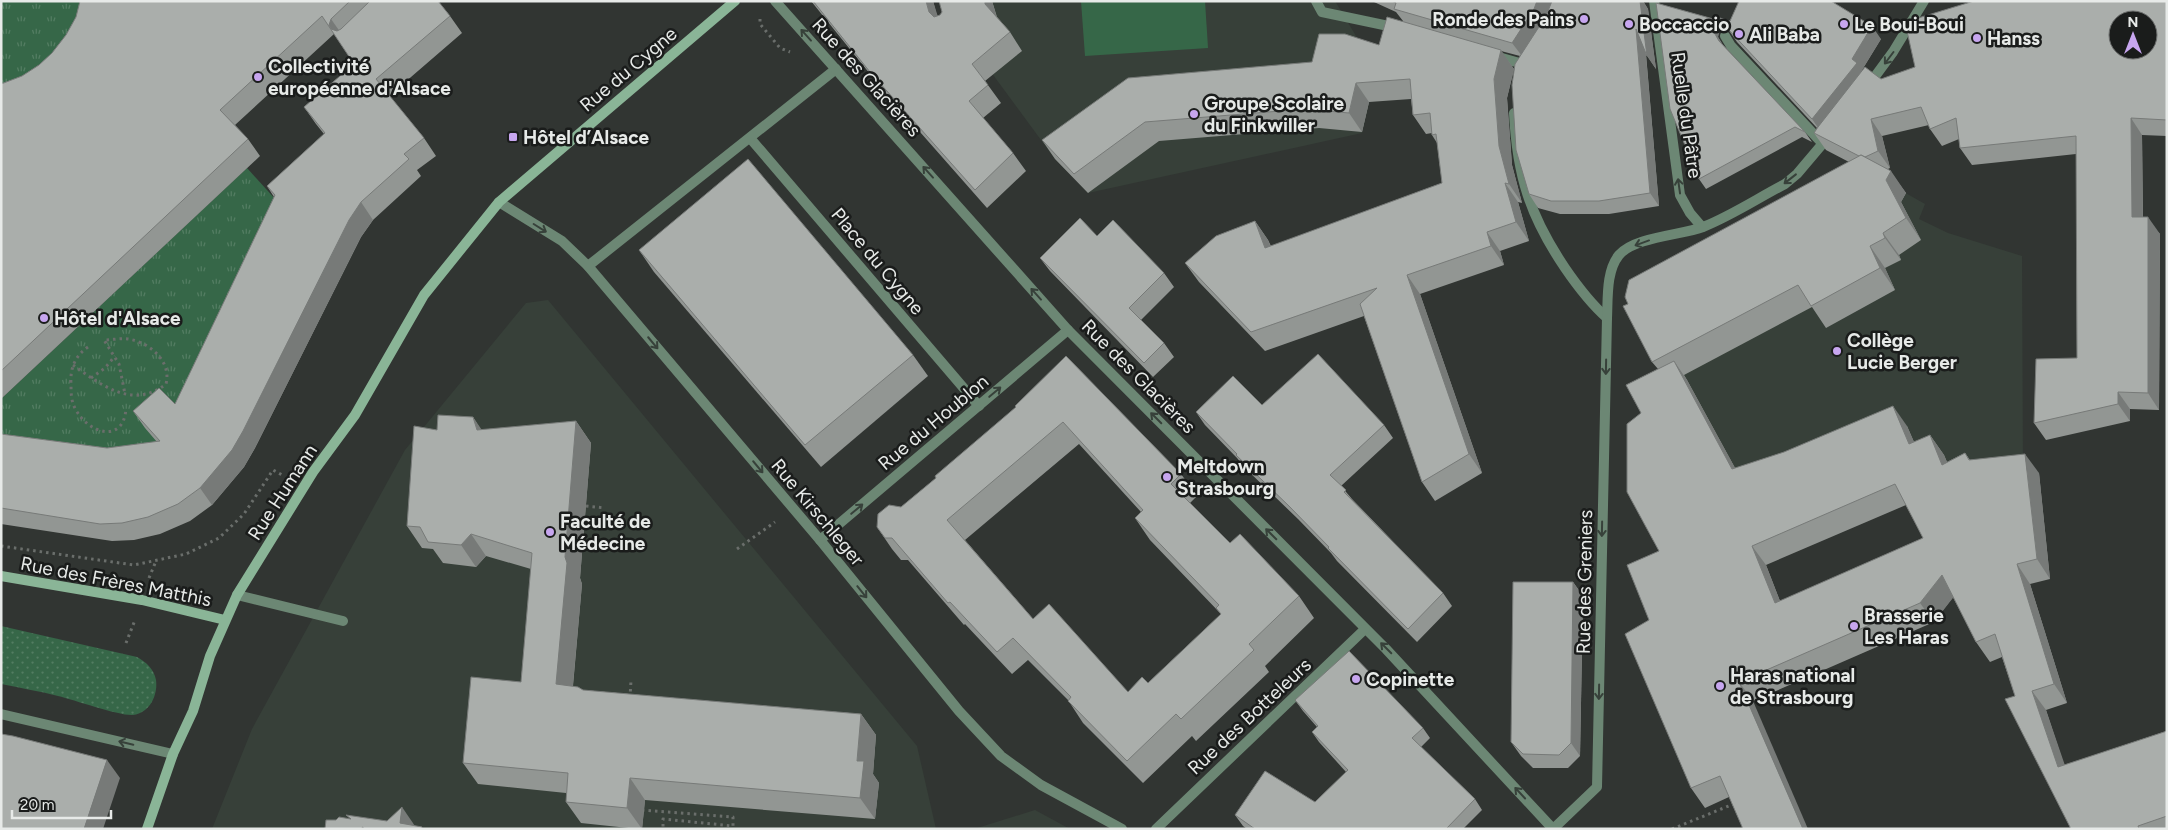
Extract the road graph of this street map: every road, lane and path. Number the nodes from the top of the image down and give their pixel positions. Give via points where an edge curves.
1 (735, 1) edge
2 (775, 1) edge
3 (1316, 1) edge
4 (1654, 1) edge
5 (1924, 1) edge
6 (1410, 32) edge
7 (1726, 36) edge
8 (1485, 54) edge
9 (836, 69) junction
10 (1518, 75) edge
11 (1514, 98) edge
12 (1858, 98) edge
13 (1835, 128) edge
14 (750, 138) junction
15 (1823, 144) junction
16 (499, 202) junction
17 (1702, 227) junction
18 (588, 266) junction
19 (1607, 318) junction
20 (1068, 330) junction
21 (88, 347) dead end
22 (114, 356) junction
23 (73, 365) junction
24 (90, 379) junction
25 (125, 394) junction
26 (979, 406) junction
27 (126, 408) dead end
28 (304, 487) junction
29 (586, 506) dead end
30 (605, 508) dead end
31 (794, 509) junction
32 (820, 540) junction
33 (1, 546) edge
34 (737, 549) dead end
35 (1, 576) edge
36 (237, 595) junction
37 (225, 620) junction
38 (344, 621) dead end
39 (1365, 628) junction
40 (631, 680) dead end
41 (629, 705) edge
42 (1, 714) edge
43 (173, 754) junction
44 (1737, 803) edge
45 (637, 810) edge
46 (147, 829) edge
47 (663, 829) edge
48 (1122, 829) edge
49 (1156, 829) edge
50 (1553, 829) edge
51 (1672, 829) edge

1 - 16 street, Rue du Cygne
9 -> 2 street, Rue des Glacières
3 - 6 street via 1322,12
17 -> 4 street, Ruelle du Pâtre via 1680,196
5 -> 12 street via 1894,52
7 - 15 street via 1731,46
8 - 10 street via 1526,60
9 - 14 street
20 -> 9 street, Rue des Glacières
11 - 19 street via 1519,164 1532,212 1589,302
13 - 15 street, Rue des Greniers
14 - 18 street
14 - 26 street, Place du Cygne
15 -> 17 street, Rue des Greniers via 1785,184
16 -> 18 street, Rue Kirschleger via 562,241
16 - 28 street, Rue Humann via 424,295 355,415
17 -> 19 street, Rue des Greniers via 1648,240 1621,253 1610,276
18 -> 31 street, Rue Kirschleger
19 -> 50 street, Rue des Greniers via 1597,786
26 -> 20 street, Rue du Houblon
39 -> 20 street, Rue des Glacières
21 - 23 path via 80,352
22 - 24 path
22 - 25 path via 123,378
22 - 25 path via 104,340 127,339 146,345 156,353 166,369 166,384 157,391
23 - 24 path
23 - 27 path via 71,379 75,409 95,430 113,431 123,420
24 - 25 path
32 -> 26 street, Rue du Houblon
28 - 33 path via 273,470 244,514 219,538 186,554 134,565
28 - 36 street, Rue Humann
29 - 30 path
31 - 32 street, Rue Kirschleger
31 - 34 path
32 -> 48 street, Rue Kirschleger via 1000,756 1041,785
35 - 37 street, Rue des Frères Matthis via 142,600
36 - 37 street, Rue Humann
36 - 38 street
37 - 43 street, Rue Humann via 193,710
39 - 49 street, Rue des Botteleurs
50 -> 39 street, Rue des Glacières
40 - 41 path
43 -> 42 street
43 - 46 street, Rue Humann
44 - 51 path
45 - 47 path via 733,817 733,826 664,819

